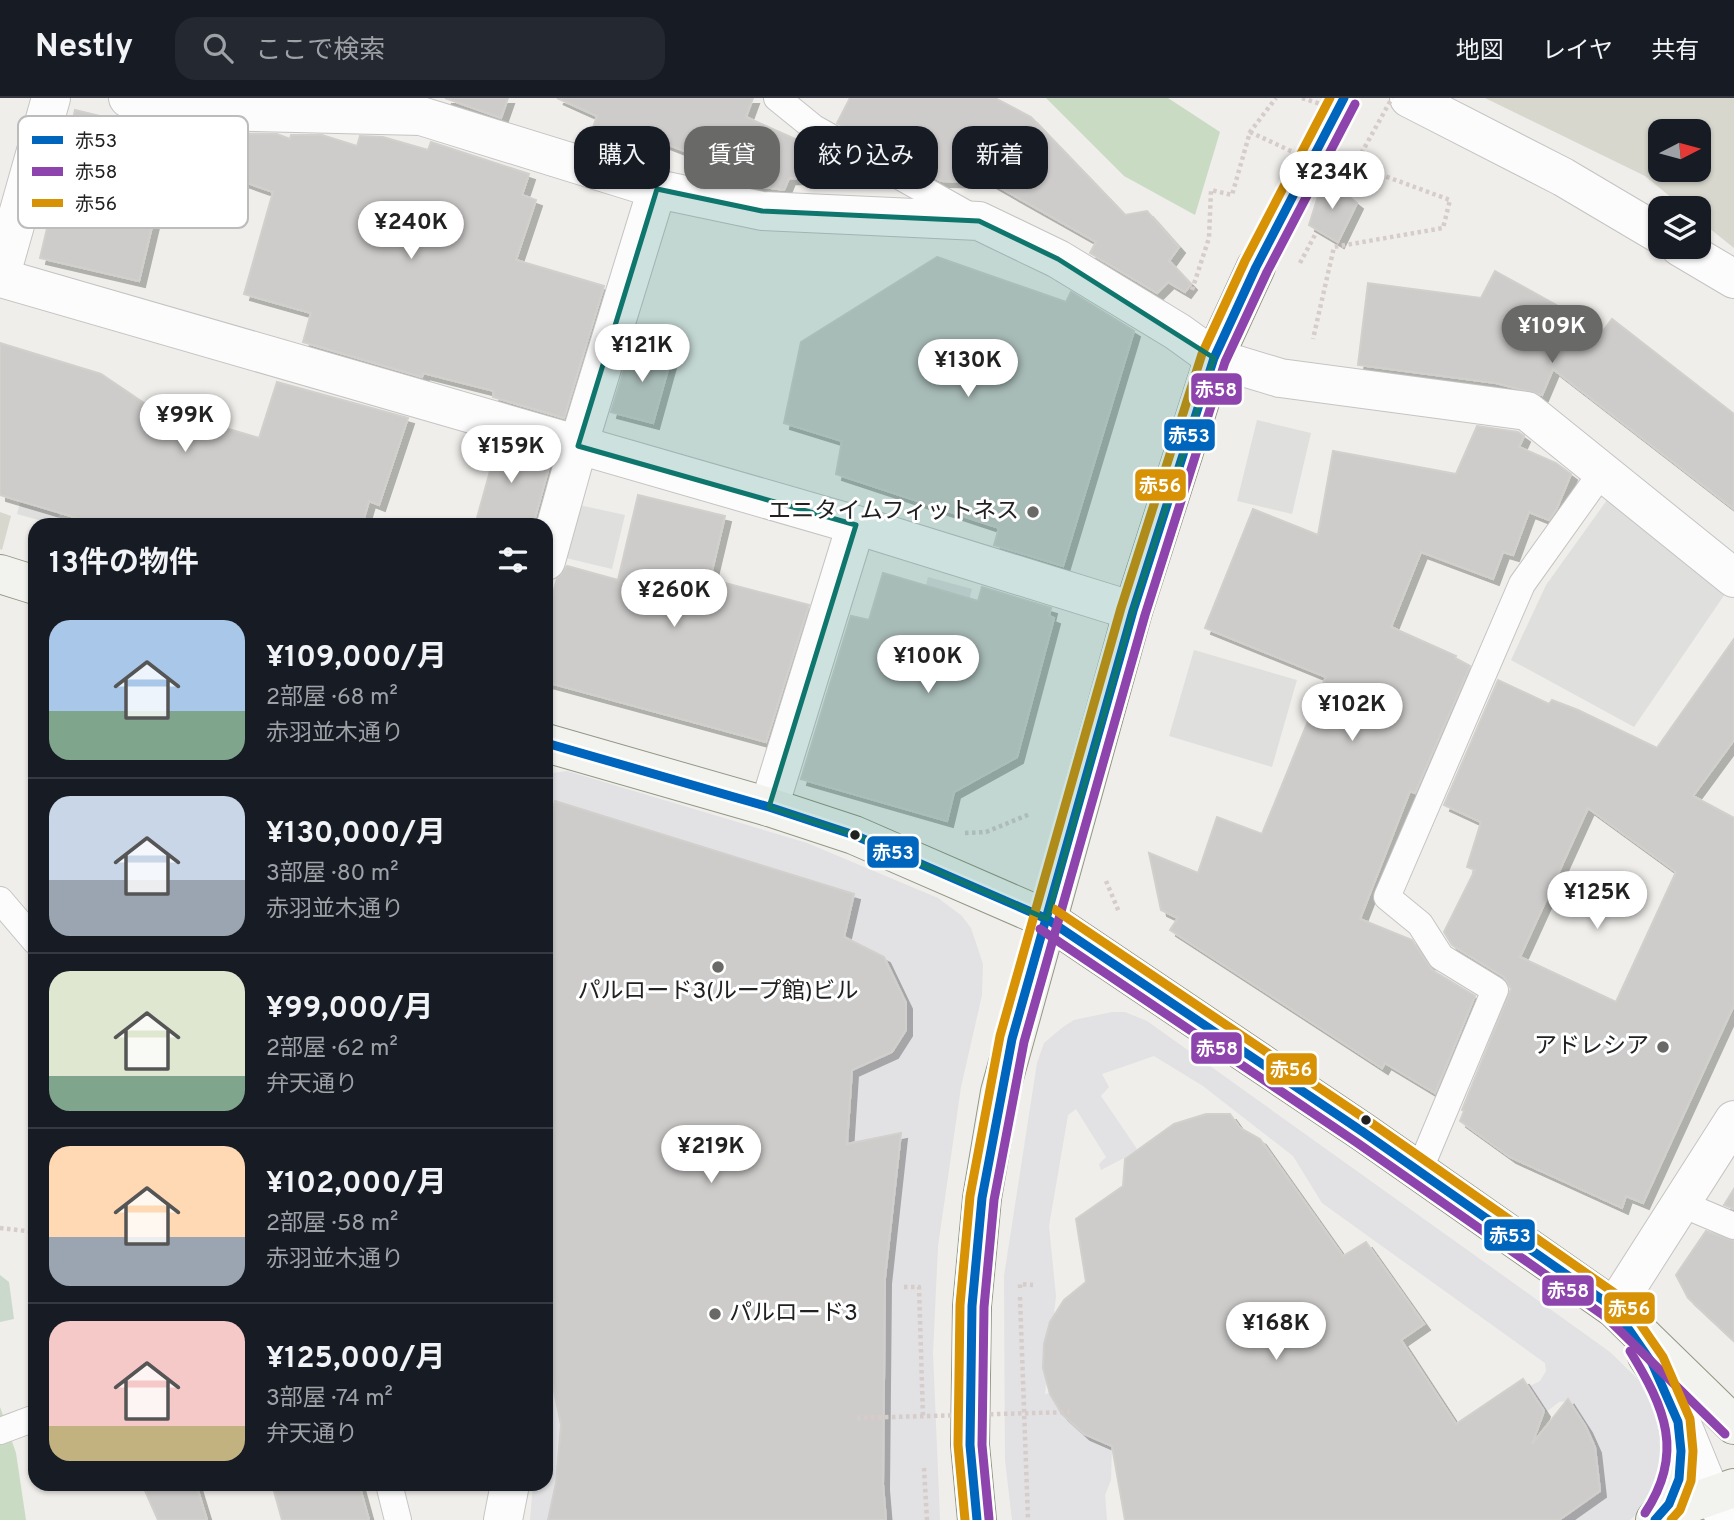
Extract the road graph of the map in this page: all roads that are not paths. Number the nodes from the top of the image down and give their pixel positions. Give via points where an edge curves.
1 (51, 98) edge
2 (128, 98) edge
3 (777, 98) edge
4 (1409, 98) edge
5 (46, 116) edge
6 (574, 163) edge
7 (657, 189) joint
8 (18, 217) edge
9 (979, 221) junction
10 (1648, 227) edge
11 (1700, 259) edge
12 (1256, 267) tunnel mouth
13 (1, 278) edge
14 (1734, 279) edge
15 (1214, 358) junction
16 (578, 446) junction
17 (1602, 472) junction
18 (856, 525) junction
19 (553, 536) edge
20 (0, 575) edge
21 (1734, 578) edge
22 (28, 583) edge
23 (1133, 611) junction
24 (553, 745) edge
25 (769, 807) junction
26 (0, 900) edge
27 (1047, 919) junction
28 (28, 933) edge
29 (1734, 1120) edge
30 (1419, 1171) junction
31 (1682, 1204) junction
32 (1734, 1226) edge
33 (1614, 1308) junction
34 (1666, 1390) junction
35 (28, 1421) edge
36 (1734, 1425) edge
37 (0, 1431) edge
38 (391, 1491) edge
39 (509, 1491) edge
40 (1724, 1501) edge
41 (398, 1520) edge
42 (503, 1520) edge
43 (977, 1520) edge
44 (1656, 1520) edge
45 (1661, 1520) edge

1 - 5 street
2 - 6 street via 174,110 421,116
3 - 9 lane via 814,128
4 - 10 street via 1563,177
7 - 9 street via 762,211
7 - 16 street
8 - 13 street
9 - 15 street via 1058,259
11 - 14 street
12 - 15 street
13 - 16 street
15 - 17 street via 1280,378 1527,411
15 - 23 street
16 - 18 street
16 - 19 street
17 - 21 street
17 - 30 lane via 1522,584 1387,897 1420,924 1441,957 1495,990
18 - 23 street
18 - 25 street
20 - 22 street
23 - 27 street
24 - 25 street
25 - 27 street via 854,835
26 - 28 lane
27 - 30 street
27 - 43 street via 1012,1039 982,1198 970,1362 970,1445
29 - 31 street
30 - 33 street
31 - 32 lane
31 - 33 street
33 - 34 street
33 - 36 street
34 - 40 street
34 - 44 street via 1678,1422 1681,1451 1674,1491
35 - 37 lane
38 - 41 lane
39 - 42 street
40 - 45 street via 1682,1506

